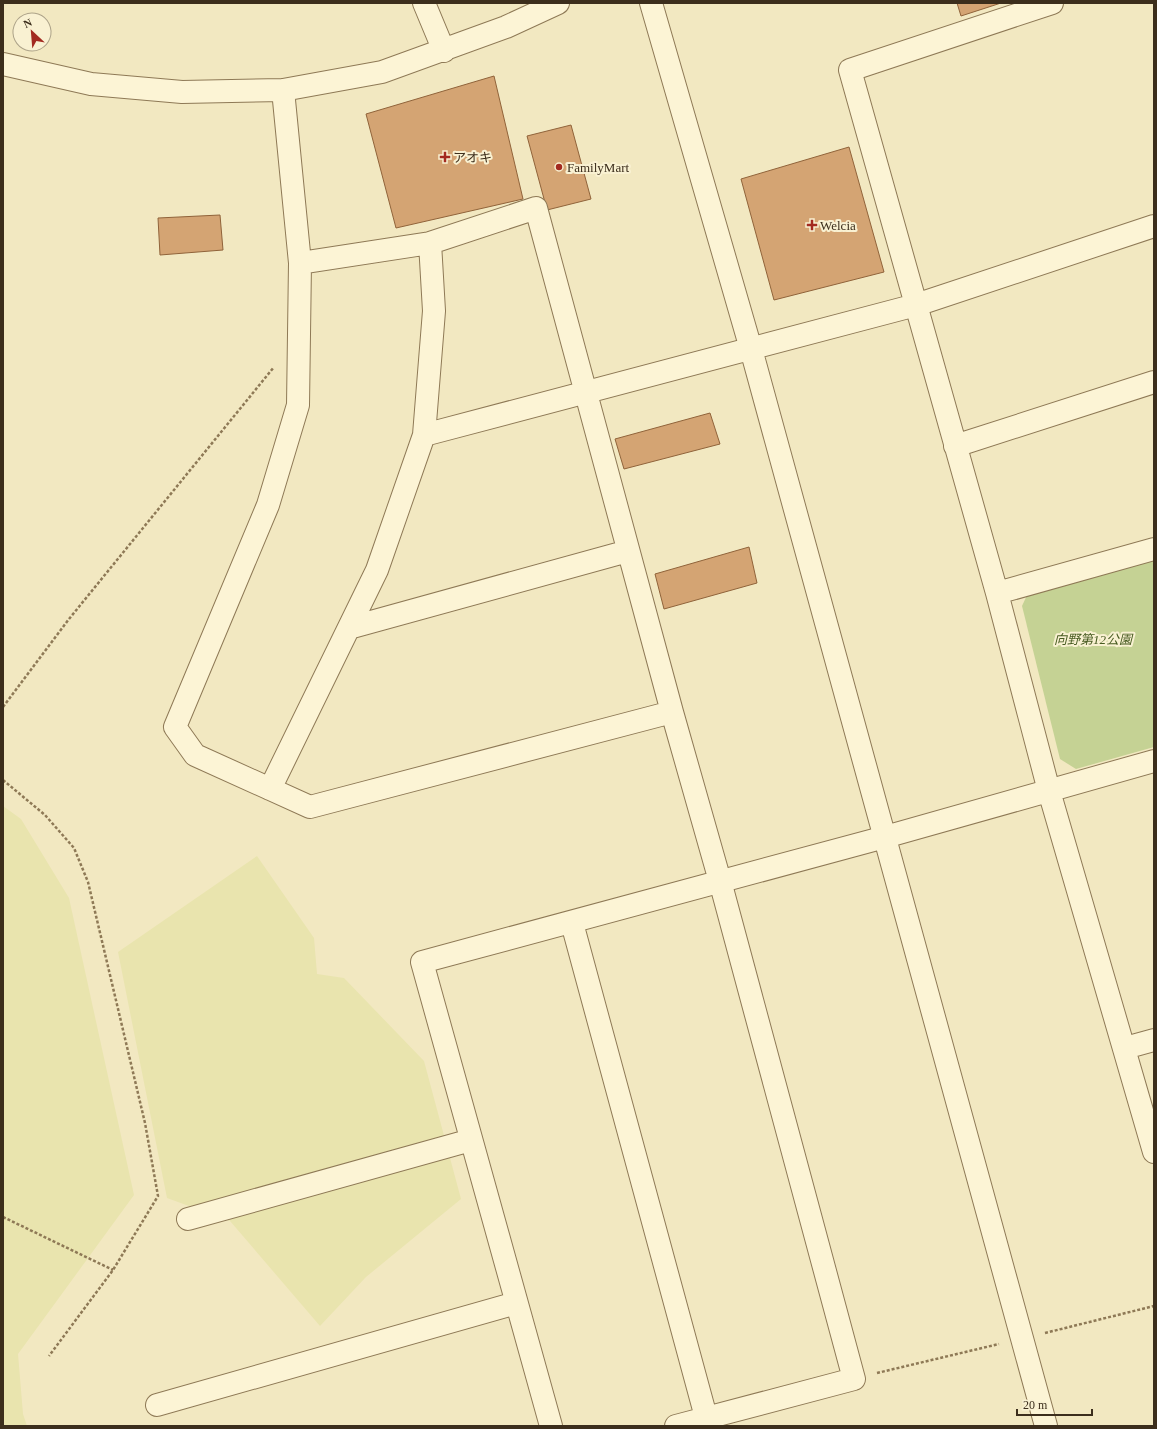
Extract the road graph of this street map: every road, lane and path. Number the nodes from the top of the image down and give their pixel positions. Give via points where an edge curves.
1 (424, 3) edge
2 (558, 3) edge
3 (651, 3) edge
4 (1052, 3) edge
5 (444, 51) junction
6 (3, 64) edge
7 (283, 90) junction
8 (1154, 226) edge
9 (430, 243) junction
10 (300, 264) junction
11 (916, 305) junction
12 (750, 349) junction
13 (276, 366) dead end
14 (1154, 382) edge
15 (586, 393) junction
16 (424, 435) junction
17 (955, 446) junction
18 (1154, 549) edge
19 (628, 551) junction
20 (998, 593) junction
21 (349, 628) junction
22 (3, 707) edge
23 (672, 712) junction
24 (1154, 761) edge
25 (3, 780) edge
26 (270, 789) junction
27 (1049, 791) junction
28 (886, 837) junction
29 (720, 881) junction
30 (572, 923) junction
31 (1154, 1040) edge
32 (1125, 1048) junction
33 (471, 1140) junction
34 (1154, 1152) edge
35 (3, 1216) edge
36 (188, 1219) dead end
37 (113, 1270) junction
38 (516, 1303) junction
39 (1154, 1306) edge
40 (1022, 1339) junction
41 (49, 1356) dead end
42 (854, 1379) junction
43 (157, 1405) dead end
44 (706, 1417) junction
45 (551, 1426) edge
46 (676, 1426) edge
47 (1046, 1426) edge

1 - 5 street
2 - 5 street
3 - 12 street
4 - 11 street via 850,70
5 - 7 street via 382,72
6 - 7 street via 99,85 182,92
7 - 10 street
8 - 11 street
9 - 10 street
9 - 15 street via 536,208
9 - 16 street via 434,312
10 - 26 street via 298,405 268,505 175,727 195,755
11 - 12 street
11 - 17 street
12 - 15 street
12 - 28 street
13 - 22 path via 69,619
14 - 17 street
15 - 16 street
15 - 19 street
16 - 21 street via 376,570
17 - 20 street
18 - 20 street
19 - 21 street
19 - 23 street
20 - 27 street
21 - 26 street
23 - 26 street via 310,807
23 - 29 street
24 - 27 street
25 - 37 path via 45,815 74,848 88,882 145,1123 158,1196
27 - 28 street
27 - 32 street
28 - 29 street
28 - 40 street
29 - 30 street
29 - 42 street
30 - 33 street via 422,962
30 - 44 street
31 - 32 street
32 - 34 street
33 - 36 street
33 - 38 street
35 - 37 path
37 - 41 path
38 - 43 street
38 - 45 street
39 - 40 path
40 - 42 path
40 - 47 street
42 - 44 street
44 - 46 street

